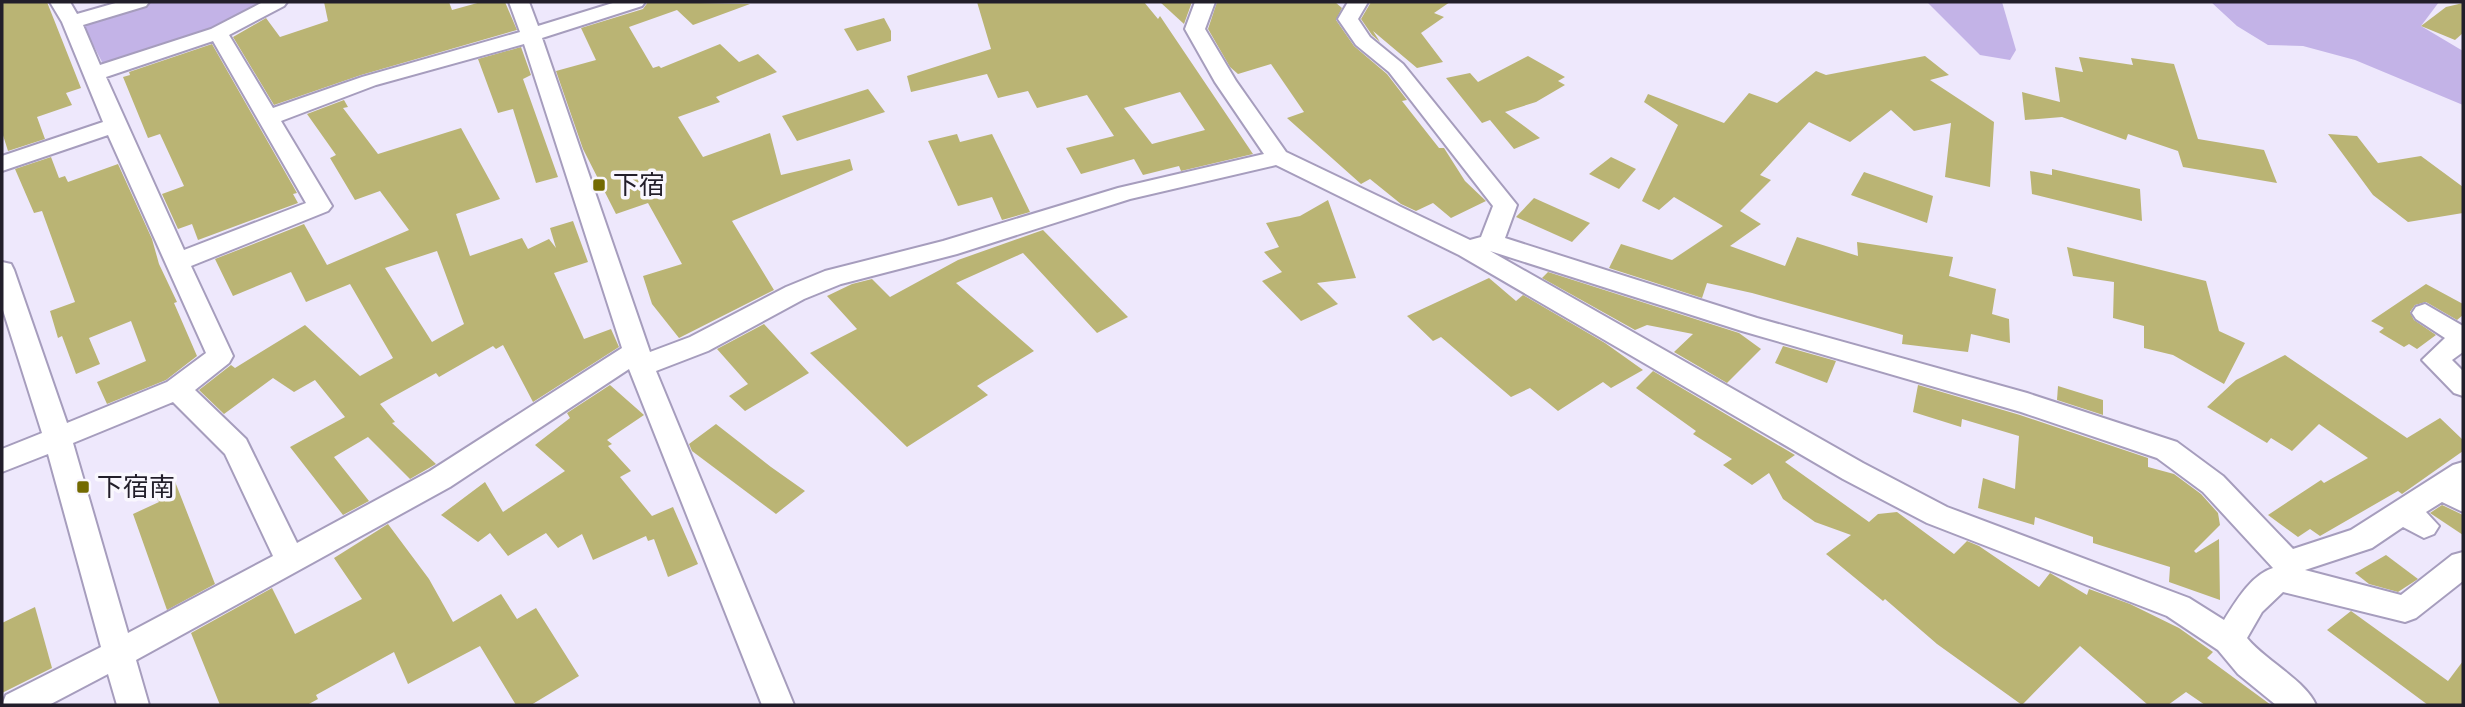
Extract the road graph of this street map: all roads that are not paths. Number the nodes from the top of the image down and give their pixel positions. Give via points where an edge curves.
1 (60, 2) edge
2 (139, 2) edge
3 (277, 2) edge
4 (519, 2) edge
5 (635, 2) edge
6 (1205, 2) edge
7 (1358, 2) edge
8 (72, 22) junction
9 (218, 33) junction
10 (532, 35) junction
11 (95, 74) junction
12 (267, 118) junction
13 (115, 125) junction
14 (1278, 157) junction
15 (2, 164) edge
16 (1479, 245) junction
17 (178, 262) junction
18 (2, 270) edge
19 (2426, 313) dead end
20 (639, 358) junction
21 (2463, 386) edge
22 (177, 388) junction
23 (58, 438) junction
24 (2, 461) edge
25 (2456, 487) edge
26 (290, 559) junction
27 (2463, 564) edge
28 (2290, 571) junction
29 (2229, 639) junction
30 (120, 652) junction
31 (18, 705) edge
32 (133, 705) edge
33 (778, 705) edge
34 (2300, 705) edge

1 - 8 street
2 - 8 street
3 - 9 street
4 - 10 street
5 - 10 street
6 - 14 street via 1195,29
7 - 16 street via 1348,19 1363,41 1396,68 1505,205
8 - 11 street
9 - 11 street
9 - 12 street
10 - 12 street via 369,81
10 - 20 street
11 - 13 street
12 - 17 street via 320,206
13 - 15 street
13 - 17 street
14 - 16 street
14 - 20 street via 1126,193 948,248 834,277 699,344
16 - 28 street via 2027,403 2168,450 2213,484
16 - 29 street via 1841,464 1937,515 2178,607
17 - 22 street via 219,356
18 - 23 street
19 - 21 street via 2463,338 2435,360
20 - 26 street via 440,479
20 - 33 street
22 - 23 street
22 - 26 street via 236,447
23 - 24 street
23 - 30 street
25 - 28 street via 2414,519
26 - 30 street
27 - 28 street via 2405,609
28 - 29 street via 2251,603
29 - 34 street via 2249,664
30 - 31 street
30 - 32 street

